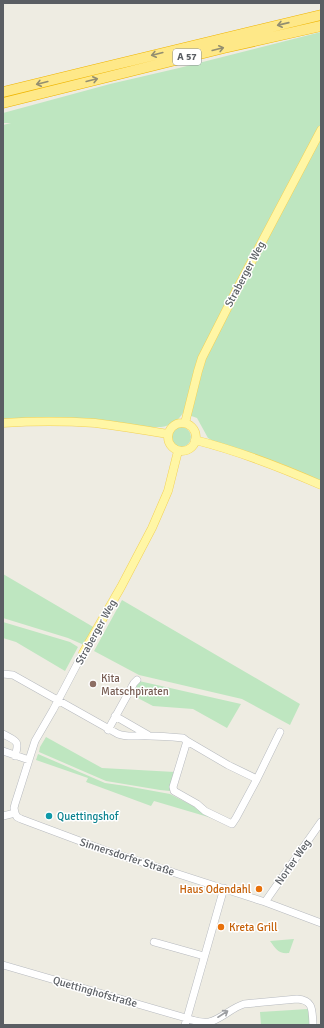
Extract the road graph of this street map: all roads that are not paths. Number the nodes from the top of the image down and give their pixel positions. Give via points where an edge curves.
1 (321, 15) edge
2 (321, 26) edge
3 (3, 92) edge
4 (3, 103) edge
5 (321, 130) edge
6 (3, 423) edge
7 (185, 423) junction
8 (168, 434) junction
9 (195, 440) junction
10 (178, 451) junction
11 (321, 486) edge
12 (83, 653) joint
13 (3, 674) edge
14 (137, 680) dead end
15 (58, 700) junction
16 (115, 716) junction
17 (108, 730) junction
18 (280, 732) dead end
19 (3, 734) edge
20 (148, 736) junction
21 (187, 741) junction
22 (3, 751) edge
23 (15, 756) junction
24 (29, 760) junction
25 (257, 779) junction
26 (15, 813) junction
27 (3, 816) edge
28 (3, 822) edge
29 (321, 822) edge
30 (224, 888) junction
31 (265, 902) junction
32 (321, 923) edge
33 (154, 942) dead end
34 (204, 956) junction
35 (3, 965) edge
36 (186, 1022) edge
37 (313, 1025) edge

1 -> 3 highway, A 57
4 -> 2 highway, A 57
5 - 7 main road, Straberger Weg via 202,358
6 - 8 main road via 95,423
7 - 8 main road via 172,426
7 - 9 main road via 193,430
8 - 10 main road via 171,446
9 - 10 main road via 191,448
9 - 11 main road via 258,459
10 - 12 main road, Straberger Weg via 168,491 152,528
12 - 15 street, Straberger Weg
13 - 15 street via 13,675
14 - 16 street
15 - 17 street
15 - 24 street, Straberger Weg via 35,741
16 - 17 street
16 - 20 street
17 - 20 street via 121,736
18 - 25 street
19 - 23 street via 17,743
20 - 21 street via 183,738
21 - 25 street
21 - 25 street via 173,787 205,811 232,824
22 - 23 street
23 - 24 street
24 - 26 street, Straberger Weg via 15,804
26 - 27 street
26 - 30 street, Sinnersdorfer Straße via 21,819 78,841
27 - 28 street
29 - 31 street, Norfer Weg
30 - 31 street, Sinnersdorfer Straße
30 - 34 street
31 - 32 street, Sinnersdorfer Straße
33 - 34 street
34 - 36 street
35 - 36 street, Quettinghofstraße
36 -> 37 street, Quettinghofstraße via 211,1021 244,1004 303,999 311,1006

